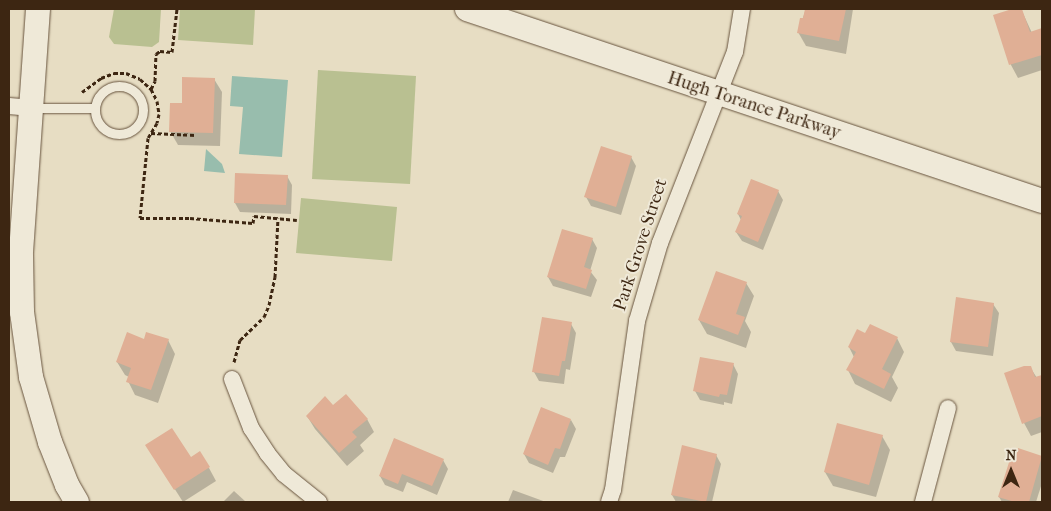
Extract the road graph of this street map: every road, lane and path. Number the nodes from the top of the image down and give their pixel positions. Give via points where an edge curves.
1 (38, 9) edge
2 (177, 9) edge
3 (467, 9) edge
4 (742, 9) edge
5 (151, 89) junction
6 (74, 92) dead end
7 (719, 95) junction
8 (9, 106) edge
9 (32, 108) junction
10 (94, 108) junction
11 (152, 133) junction
12 (196, 135) dead end
13 (1042, 201) edge
14 (278, 218) junction
15 (297, 220) dead end
16 (232, 379) joint
17 (948, 408) dead end
18 (77, 502) edge
19 (319, 502) edge
20 (608, 502) edge
21 (923, 502) edge

1 - 9 street
2 - 5 path via 172,52 156,54
3 - 7 street, Hugh Torance Parkway
4 - 7 street, Park Grove Street via 735,52
5 - 6 path via 140,79 120,73 101,78 84,92
5 - 11 path via 159,114
7 - 13 street, Hugh Torance Parkway
7 - 20 street, Park Grove Street via 660,243 637,321 613,490
8 - 9 street
9 - 10 lane
9 - 18 street via 21,255 22,312 31,377 47,432
10 - 10 lane via 100,126 116,134 126,134 135,129 144,112 138,94 121,85 103,91
11 - 12 path
11 - 14 path via 148,138 140,218 253,223 254,216
14 - 15 path
14 - 16 path via 275,277 269,305 264,317 237,346
16 - 19 street via 251,428 267,453 284,474
17 - 21 street

